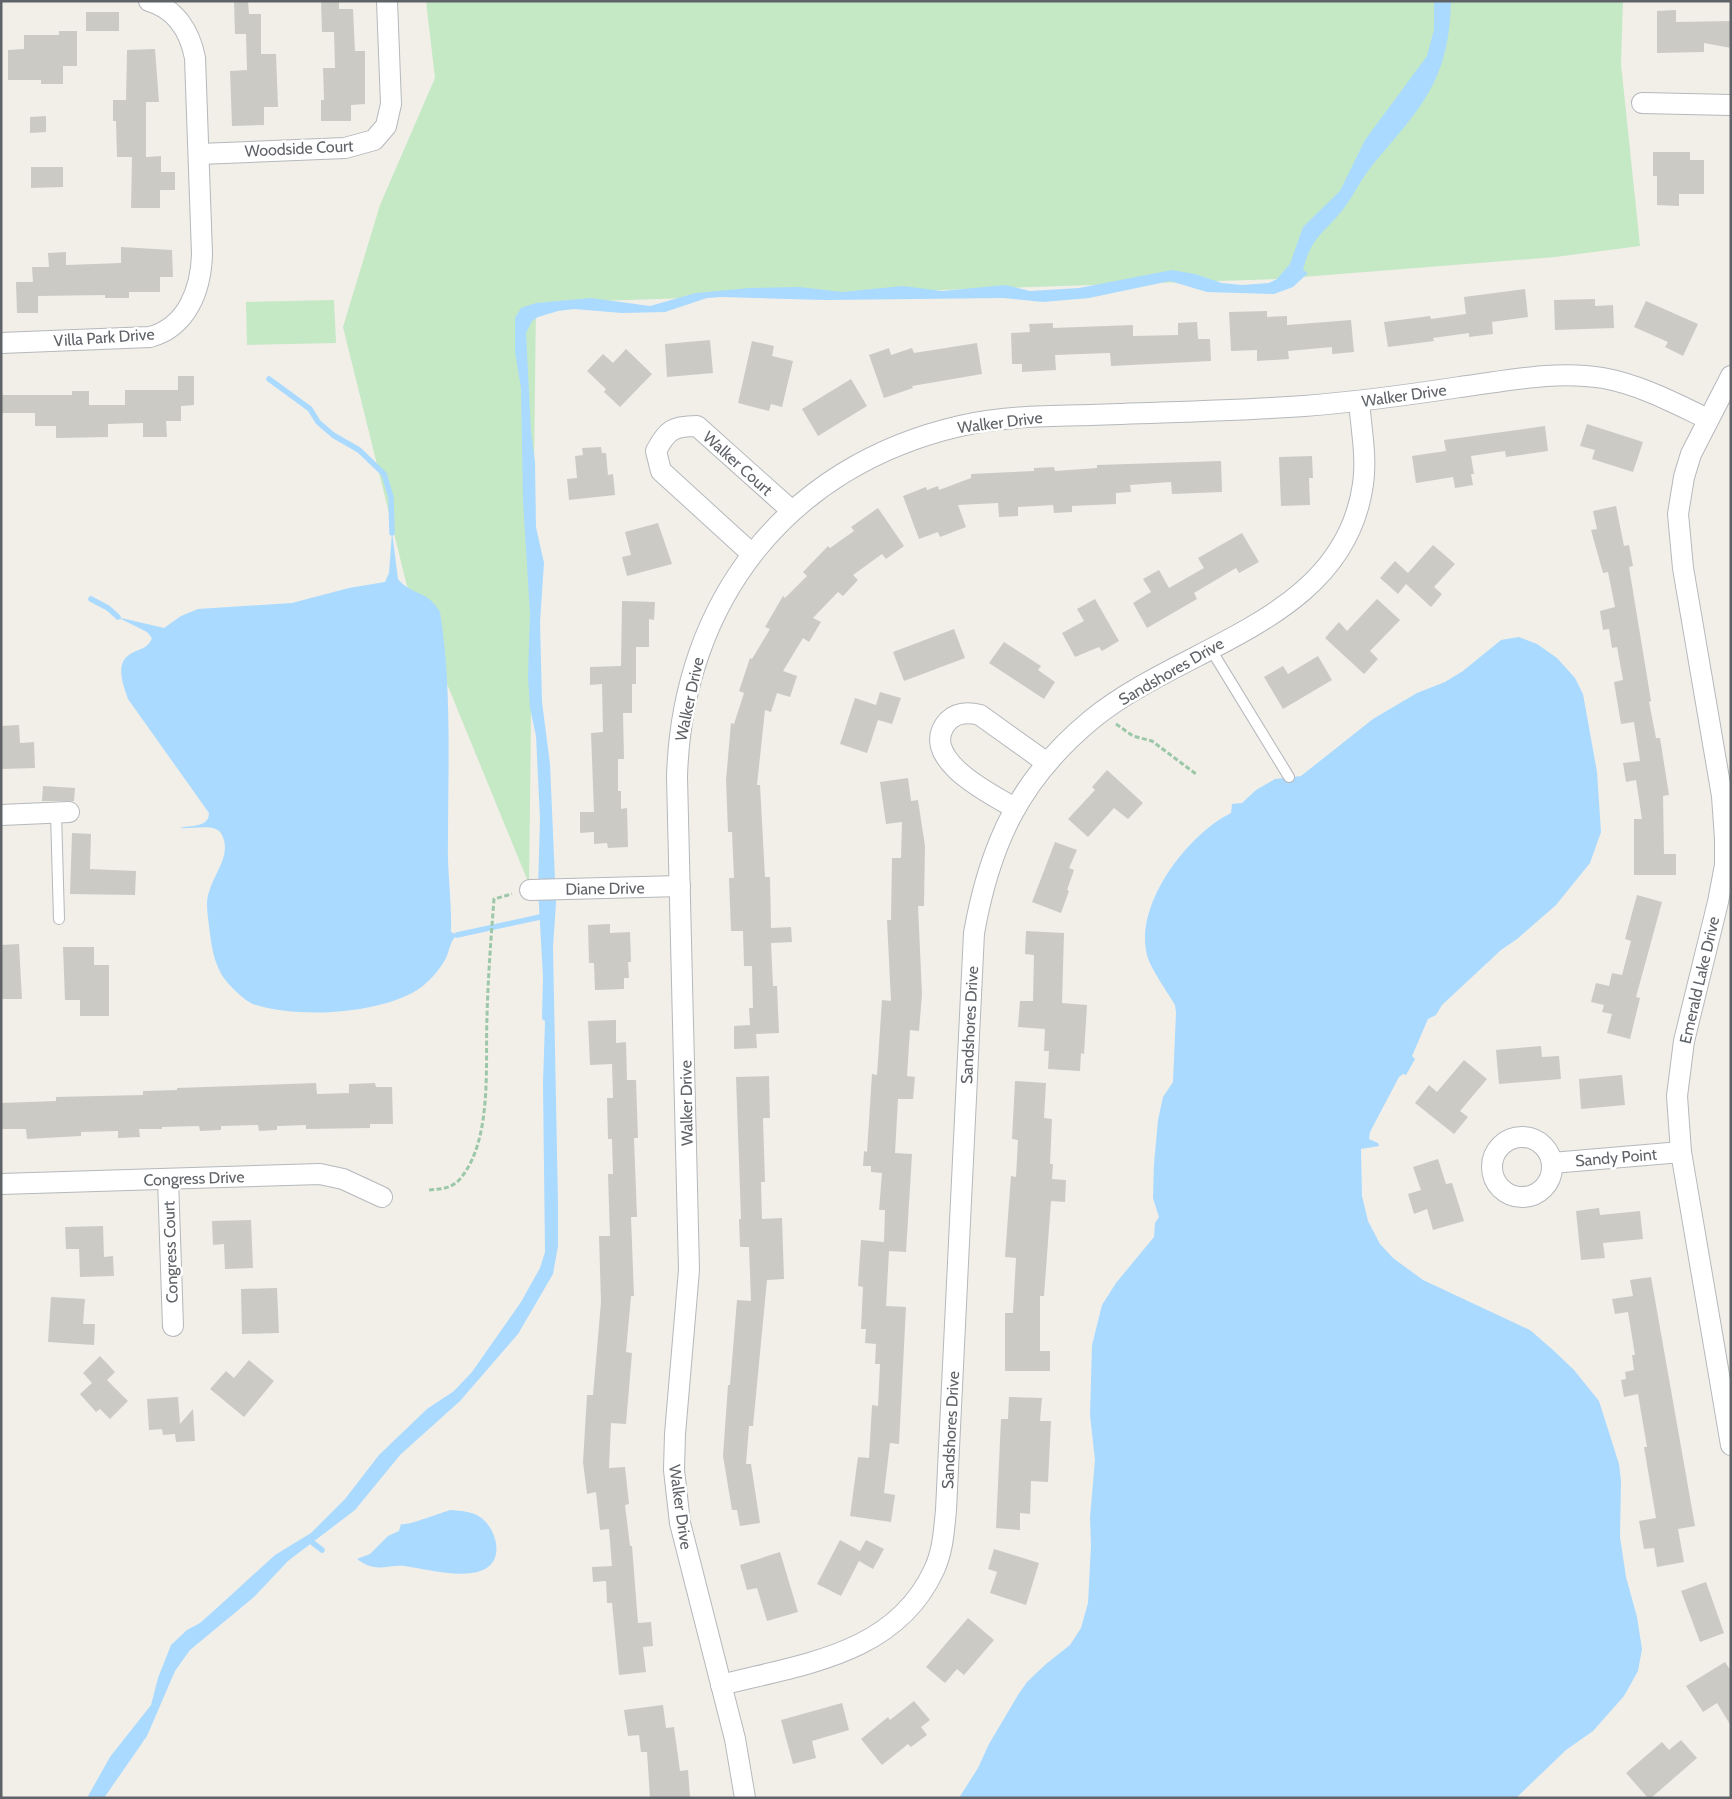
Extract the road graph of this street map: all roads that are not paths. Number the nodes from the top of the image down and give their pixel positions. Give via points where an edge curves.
1 (149, 1) edge
2 (387, 1) edge
3 (1642, 103) dead end
4 (1731, 105) edge
5 (199, 154) junction
6 (1, 343) edge
7 (1731, 376) edge
8 (1358, 401) junction
9 (1708, 419) junction
10 (792, 511) junction
11 (752, 554) junction
12 (1210, 648) junction
13 (1047, 763) junction
14 (1290, 777) dead end
15 (1015, 808) junction
16 (63, 812) joint
17 (1, 814) edge
18 (680, 886) junction
19 (530, 890) road end
20 (1724, 904) edge
21 (59, 919) dead end
22 (1681, 1152) junction
23 (1552, 1163) dead end
24 (168, 1179) junction
25 (1, 1184) edge
26 (382, 1197) dead end
27 (172, 1326) dead end
28 (1731, 1445) edge
29 (721, 1684) junction
30 (745, 1798) edge

1 - 5 street, Villa Park Drive via 178,19 192,42
2 - 5 street, Woodside Court via 391,104 386,126 374,140 345,148
3 - 4 street
5 - 6 street, Villa Park Drive via 202,266 194,295 182,318 162,334 136,339
7 - 9 street, Emerald Lake Drive
8 - 9 street, Walker Drive via 1531,377 1582,376 1643,388
8 - 10 street, Walker Drive via 1046,416 962,425 909,440 876,455 820,488
8 - 12 street, Sandshores Drive via 1363,484 1357,512 1337,554 1300,596
9 - 20 street, Emerald Lake Drive via 1691,454 1678,514 1683,568 1722,796
10 - 11 street, Walker Drive
10 - 11 street, Walker Court via 697,426 681,426 665,434 656,451 661,471
11 - 18 street, Walker Drive via 713,616 690,678 678,761
12 - 13 street, Sandshores Drive via 1103,711 1068,740
12 - 14 lane
13 - 15 street, Sandshores Drive
13 - 15 street via 980,715 958,714 942,728 943,755 952,766
15 - 29 street, Sandshores Drive via 992,856 974,932 947,1502 935,1569 910,1608 864,1644
16 - 17 street
16 - 21 lane
18 - 19 street, Diane Drive
18 - 29 street, Walker Drive via 688,1270 674,1470 682,1532
20 - 22 street, Emerald Lake Drive via 1684,1041 1677,1096
22 - 23 street, Sandy Point
22 - 28 street, Emerald Lake Drive
24 - 25 street, Congress Drive
24 - 26 street, Congress Drive via 320,1174 343,1179
24 - 27 street, Congress Court
29 - 30 street, Walker Drive

